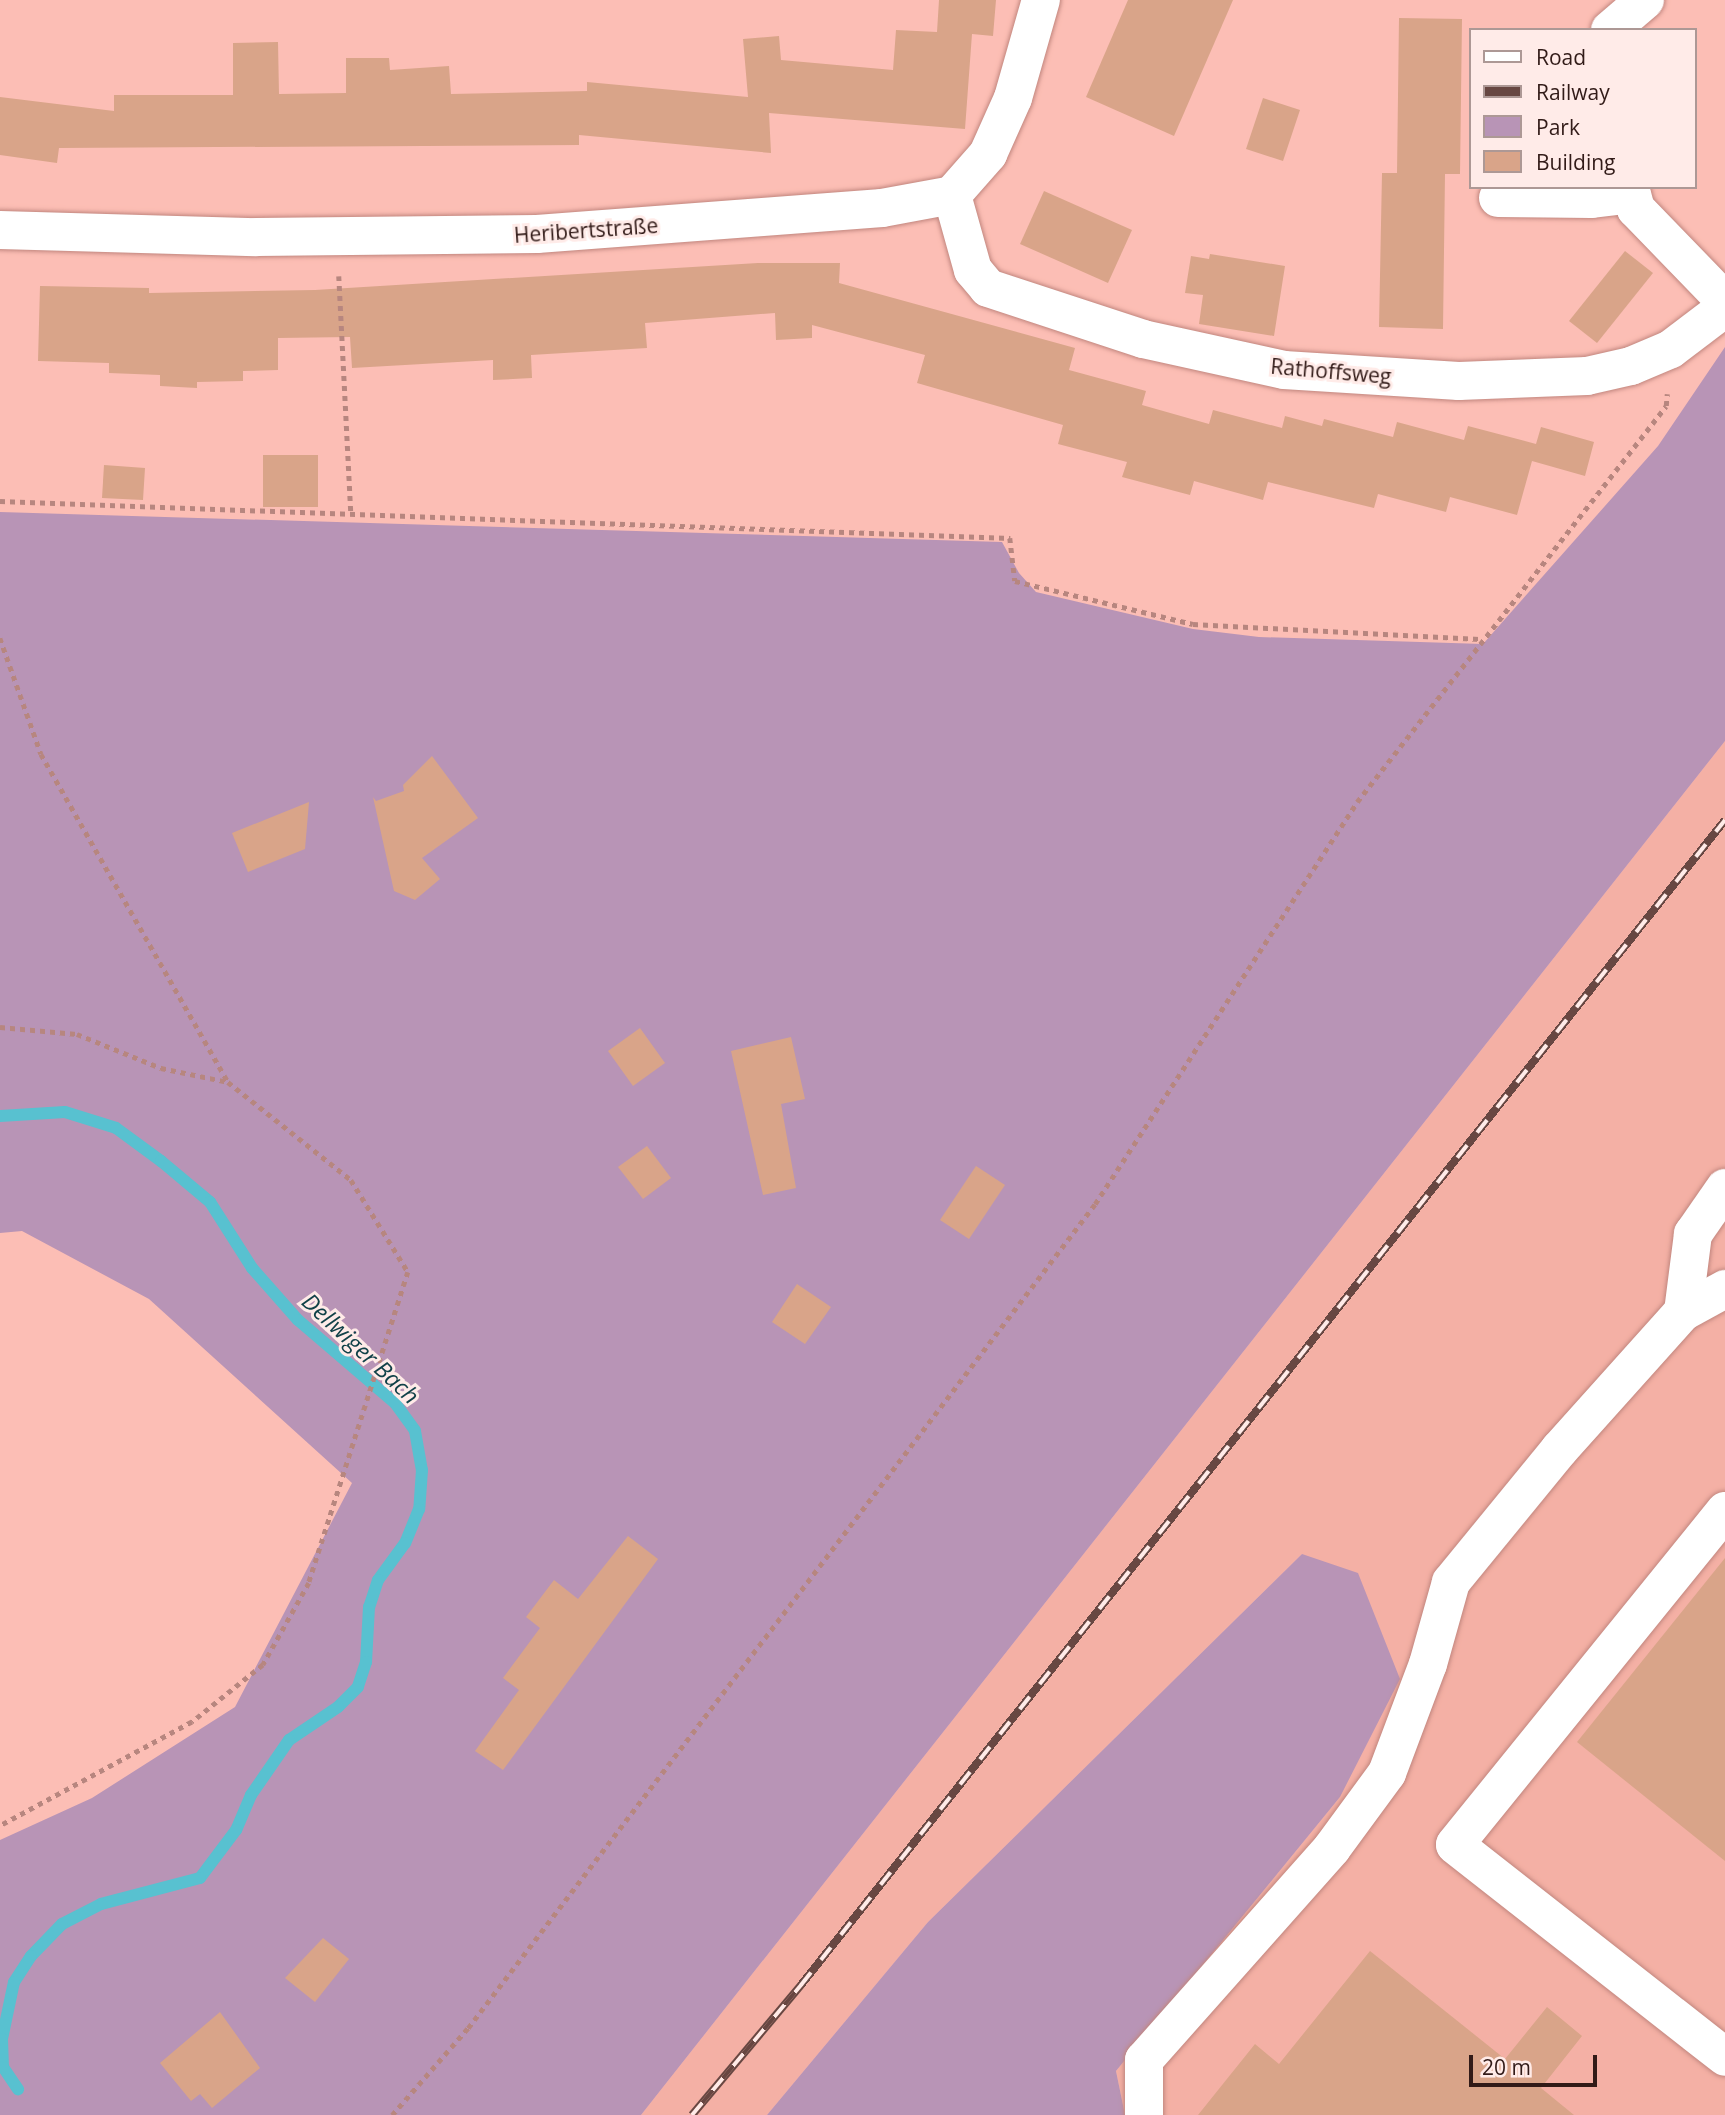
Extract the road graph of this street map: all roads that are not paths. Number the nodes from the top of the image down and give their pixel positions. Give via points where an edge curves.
1 (1041, 0) edge
2 (1603, 0) edge
3 (1645, 0) edge
4 (1609, 28) edge
5 (1611, 28) edge
6 (1631, 191) edge
7 (952, 195) junction
8 (1498, 198) dead end
9 (0, 230) edge
10 (1725, 301) edge
11 (1725, 308) edge
12 (1725, 1188) edge
13 (1725, 1289) edge
14 (1683, 1312) junction
15 (1725, 1511) edge
16 (1725, 2057) edge
17 (1144, 2115) edge

1 - 7 street via 1013,98 988,154
2 - 4 street
3 - 5 street
6 - 8 street via 1592,199
6 - 10 street via 1636,209
7 - 9 street, Heribertstraße via 881,208 537,234 337,237
7 - 11 street, Rathoffsweg via 973,270 988,288 1143,339 1284,370 1459,381 1616,371 1671,349
12 - 14 street via 1693,1234
13 - 14 street
14 - 17 street via 1559,1450 1451,1582 1428,1664 1387,1773 1332,1849 1144,2060
15 - 16 street via 1455,1845

